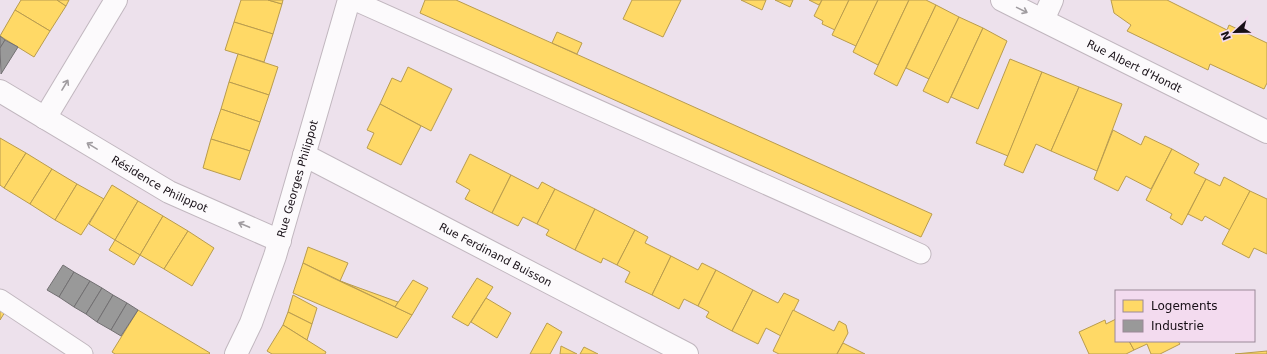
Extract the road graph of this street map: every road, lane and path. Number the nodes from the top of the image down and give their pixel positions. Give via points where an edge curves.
1 (116, 0) edge
2 (349, 0) edge
3 (352, 0) edge
4 (1002, 0) edge
5 (1052, 0) edge
6 (1043, 20) junction
7 (0, 92) edge
8 (45, 118) junction
9 (1267, 132) edge
10 (304, 155) junction
11 (280, 241) junction
12 (921, 254) dead end
13 (0, 299) edge
14 (83, 354) edge
15 (236, 354) edge
16 (687, 354) edge

8 -> 1 street
2 - 10 street, Rue Georges Philippot
3 - 12 lane
4 -> 6 street, Rue Albert d'Hondt
5 - 6 street
6 - 9 street, Rue Albert d'Hondt
7 - 8 street, Résidence Philippot
11 -> 8 street, Résidence Philippot via 169,192
10 - 11 street, Rue Georges Philippot
10 - 16 street, Rue Ferdinand Buisson
11 - 15 street, Rue Georges Philippot via 263,293
13 - 14 lane

